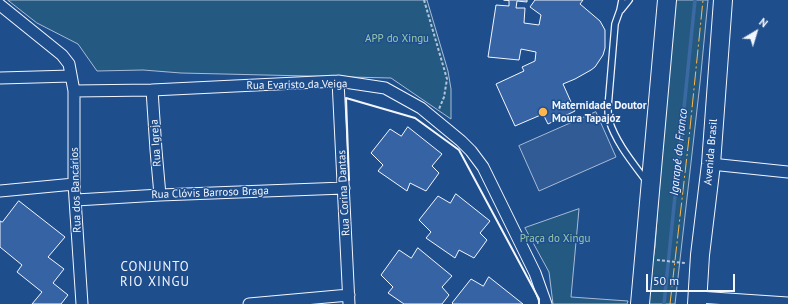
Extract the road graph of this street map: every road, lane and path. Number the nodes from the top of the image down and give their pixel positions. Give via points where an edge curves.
1 (424, 0) edge
2 (622, 0) edge
3 (629, 0) edge
4 (667, 0) edge
5 (723, 0) edge
6 (0, 5) edge
7 (620, 10) junction
8 (71, 76) junction
9 (0, 78) edge
10 (338, 81) junction
11 (152, 90) junction
12 (74, 91) junction
13 (435, 119) junction
14 (711, 164) junction
15 (788, 172) edge
16 (74, 184) junction
17 (651, 187) junction
18 (344, 188) junction
19 (0, 191) edge
20 (160, 195) junction
21 (76, 200) junction
22 (656, 260) dead end
23 (685, 263) dead end
24 (349, 299) edge
25 (697, 300) edge
26 (788, 303) edge
27 (82, 304) edge
28 (248, 304) edge
29 (546, 304) edge
30 (640, 304) edge

1 - 13 path via 447,79 444,96
2 - 7 lane
3 - 7 lane
4 - 17 highway
5 - 14 highway, Avenida Brasil
6 - 8 street, Rua dos Bancários via 62,55 69,64
7 - 17 lane via 615,24 609,119 625,152
8 - 9 street
8 - 12 street, Rua dos Bancários
10 - 11 street, Rua Evaristo da Veiga
10 - 13 street, Rua Evaristo da Veiga via 385,88
10 - 18 street, Rua Corina Dantas
11 - 12 street, Rua Evaristo da Veiga
11 - 20 street, Rua Igreja
12 - 16 street, Rua dos Bancários
13 - 29 street, Rua Evaristo da Veiga via 461,141 483,167 536,273
14 - 15 street
14 - 25 highway, Avenida Brasil
16 - 19 street
16 - 21 street, Rua dos Bancários
17 - 30 highway
18 - 20 street, Rua Clóvis Barroso Braga
18 - 24 street, Rua Corina Dantas
20 - 21 street, Rua Clóvis Barroso Braga
21 - 27 street, Rua dos Bancários
22 - 23 path
24 - 28 street
25 - 26 street

